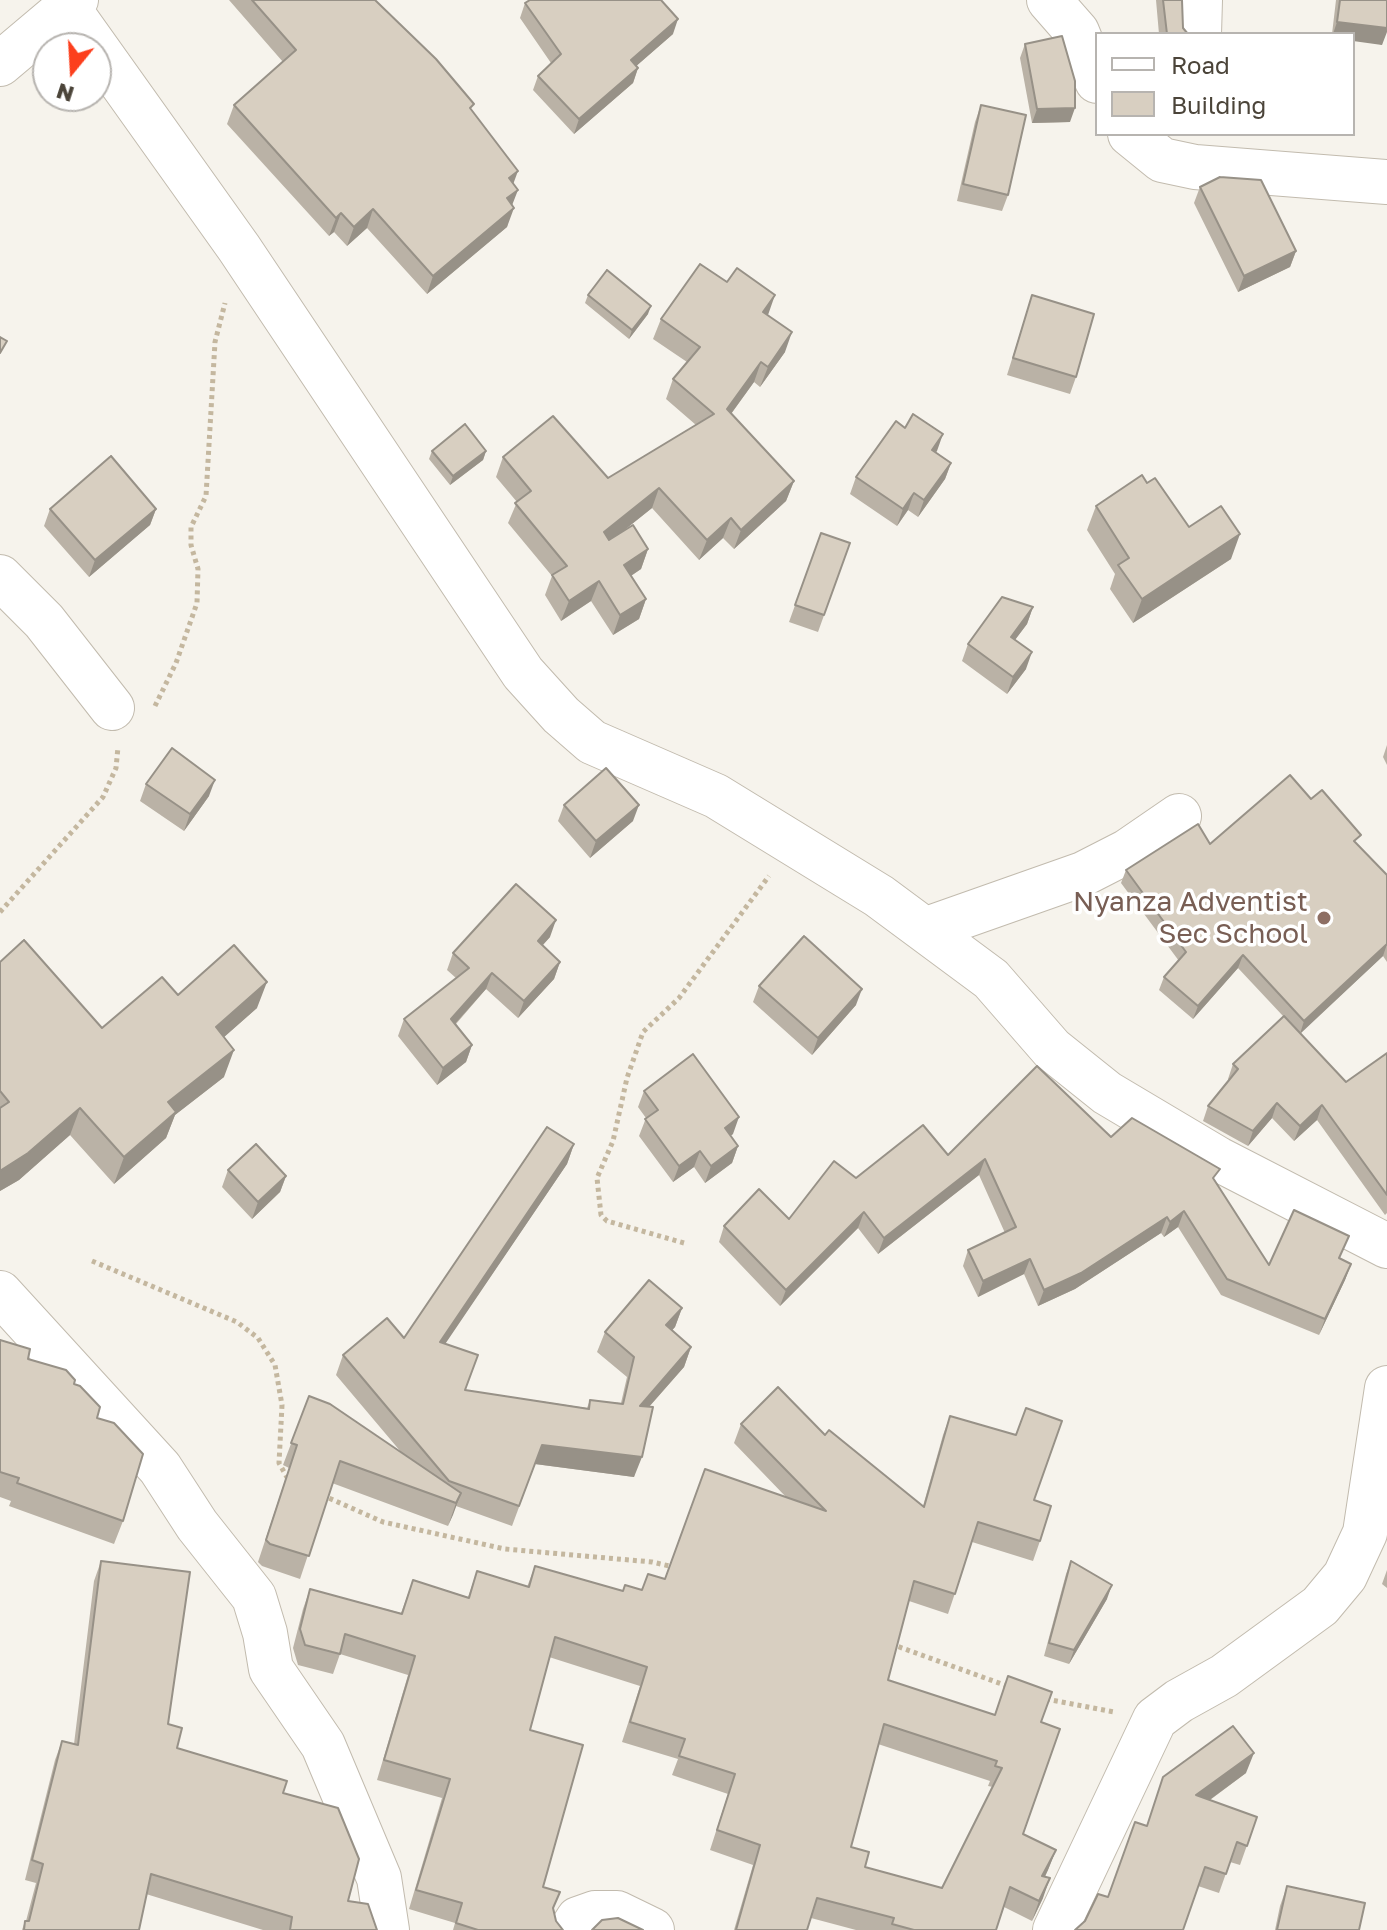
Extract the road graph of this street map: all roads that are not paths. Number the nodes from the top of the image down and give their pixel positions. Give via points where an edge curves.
1 (1049, 0) edge
2 (1200, 0) edge
3 (72, 4) edge
4 (1199, 32) edge
5 (0, 64) edge
6 (1095, 76) edge
7 (1132, 136) edge
8 (1196, 150) edge
9 (1387, 182) edge
10 (0, 577) edge
11 (130, 722) road end
12 (1179, 816) dead end
13 (927, 929) junction
14 (1387, 1246) edge
15 (0, 1293) edge
16 (1387, 1388) edge
17 (387, 1930) edge
18 (571, 1930) edge
19 (652, 1930) edge
20 (1055, 1930) edge

1 - 6 street via 1077,32
2 - 4 street
3 - 5 street
3 - 13 street via 523,673 561,715 592,742 716,796
7 - 8 street via 1162,160
8 - 9 street
10 - 11 street
12 - 13 street via 1083,874
13 - 14 street via 991,979 1052,1049 1107,1093 1218,1159
15 - 17 street via 160,1468 254,1597 271,1669 323,1745 379,1878
16 - 20 street via 1365,1533 1345,1576 1320,1606 1155,1719
18 - 19 street via 578,1919 617,1913

